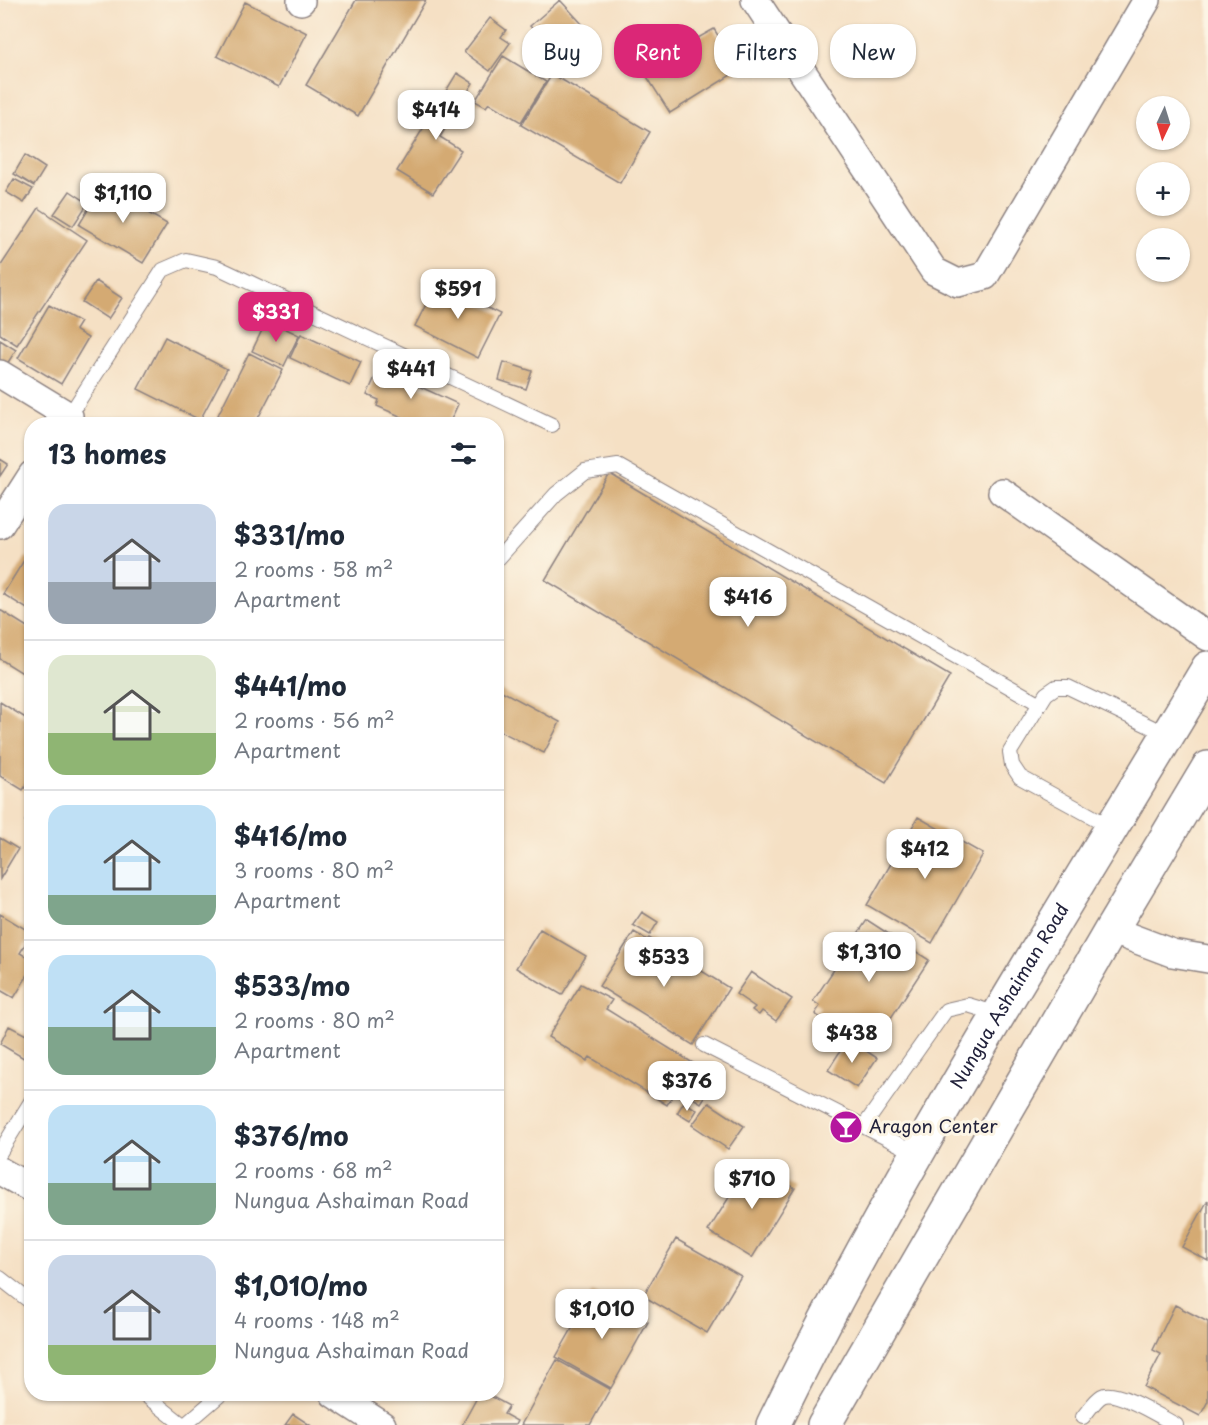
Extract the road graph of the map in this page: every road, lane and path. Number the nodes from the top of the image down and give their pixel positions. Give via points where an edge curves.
1 (755, 0) edge
2 (1147, 0) edge
3 (0, 374) edge
4 (63, 417) edge
5 (69, 417) edge
6 (552, 425) dead end
7 (24, 488) edge
8 (1002, 492) dead end
9 (0, 525) edge
10 (504, 552) edge
11 (1208, 637) edge
12 (1208, 668) edge
13 (1040, 704) junction
14 (1168, 735) junction
15 (1208, 768) edge
16 (1113, 828) junction
17 (1111, 930) junction
18 (1208, 959) edge
19 (1000, 1014) junction
20 (704, 1045) dead end
21 (24, 1113) edge
22 (864, 1126) junction
23 (0, 1152) edge
24 (918, 1154) junction
25 (0, 1171) edge
26 (24, 1184) edge
27 (0, 1278) edge
28 (24, 1297) edge
29 (153, 1401) edge
30 (213, 1401) edge
31 (345, 1401) edge
32 (1083, 1417) dead end
33 (184, 1425) edge
34 (382, 1425) edge
35 (773, 1425) edge
36 (824, 1425) edge
37 (1176, 1425) edge

1 - 2 street via 934,271 958,283 985,276
3 - 4 street
5 - 6 lane via 163,270 186,260 217,267
7 - 9 street
8 - 11 street
10 - 13 lane via 556,494 585,471 618,466
12 - 14 main road, Nungua Ashaiman Road
13 - 14 lane via 1056,687 1068,687
13 - 16 lane via 1010,752 1012,765 1020,777
14 - 16 main road, Nungua Ashaiman Road
15 - 17 main road
16 - 19 main road, Nungua Ashaiman Road
17 - 18 street via 1172,953
17 - 36 main road
19 - 22 lane via 968,1005 946,1010
19 - 24 main road, Nungua Ashaiman Road
20 - 22 lane
21 - 23 lane
22 - 24 lane
24 - 35 main road, Nungua Ashaiman Road via 860,1256
25 - 26 street
27 - 28 lane
29 - 33 lane
30 - 33 lane
31 - 34 street
32 - 37 lane via 1101,1396 1109,1394

